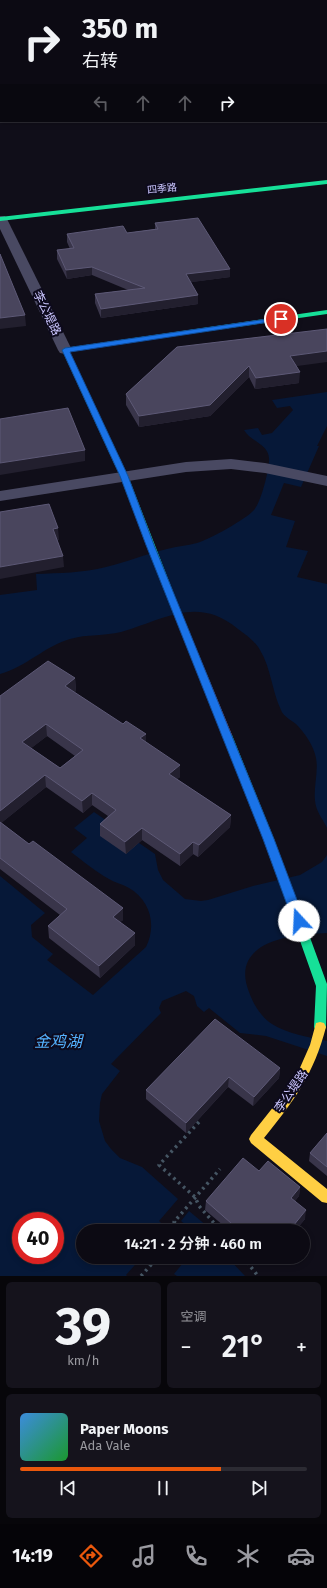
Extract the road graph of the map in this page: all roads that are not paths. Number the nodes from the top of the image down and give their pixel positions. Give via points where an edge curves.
1 (327, 182) edge
2 (0, 219) edge
3 (327, 312) edge
4 (65, 350) junction
5 (124, 476) junction
6 (327, 481) edge
7 (0, 496) edge
8 (327, 1197) edge

1 - 2 street, 四季路
2 - 4 street, 李公堤路
3 - 4 street
4 - 5 street, 李公堤路
5 - 6 street via 186,467 231,464
5 - 7 street
5 - 8 street, 李公堤路 via 269,839 322,986 321,1026 308,1067 255,1139

